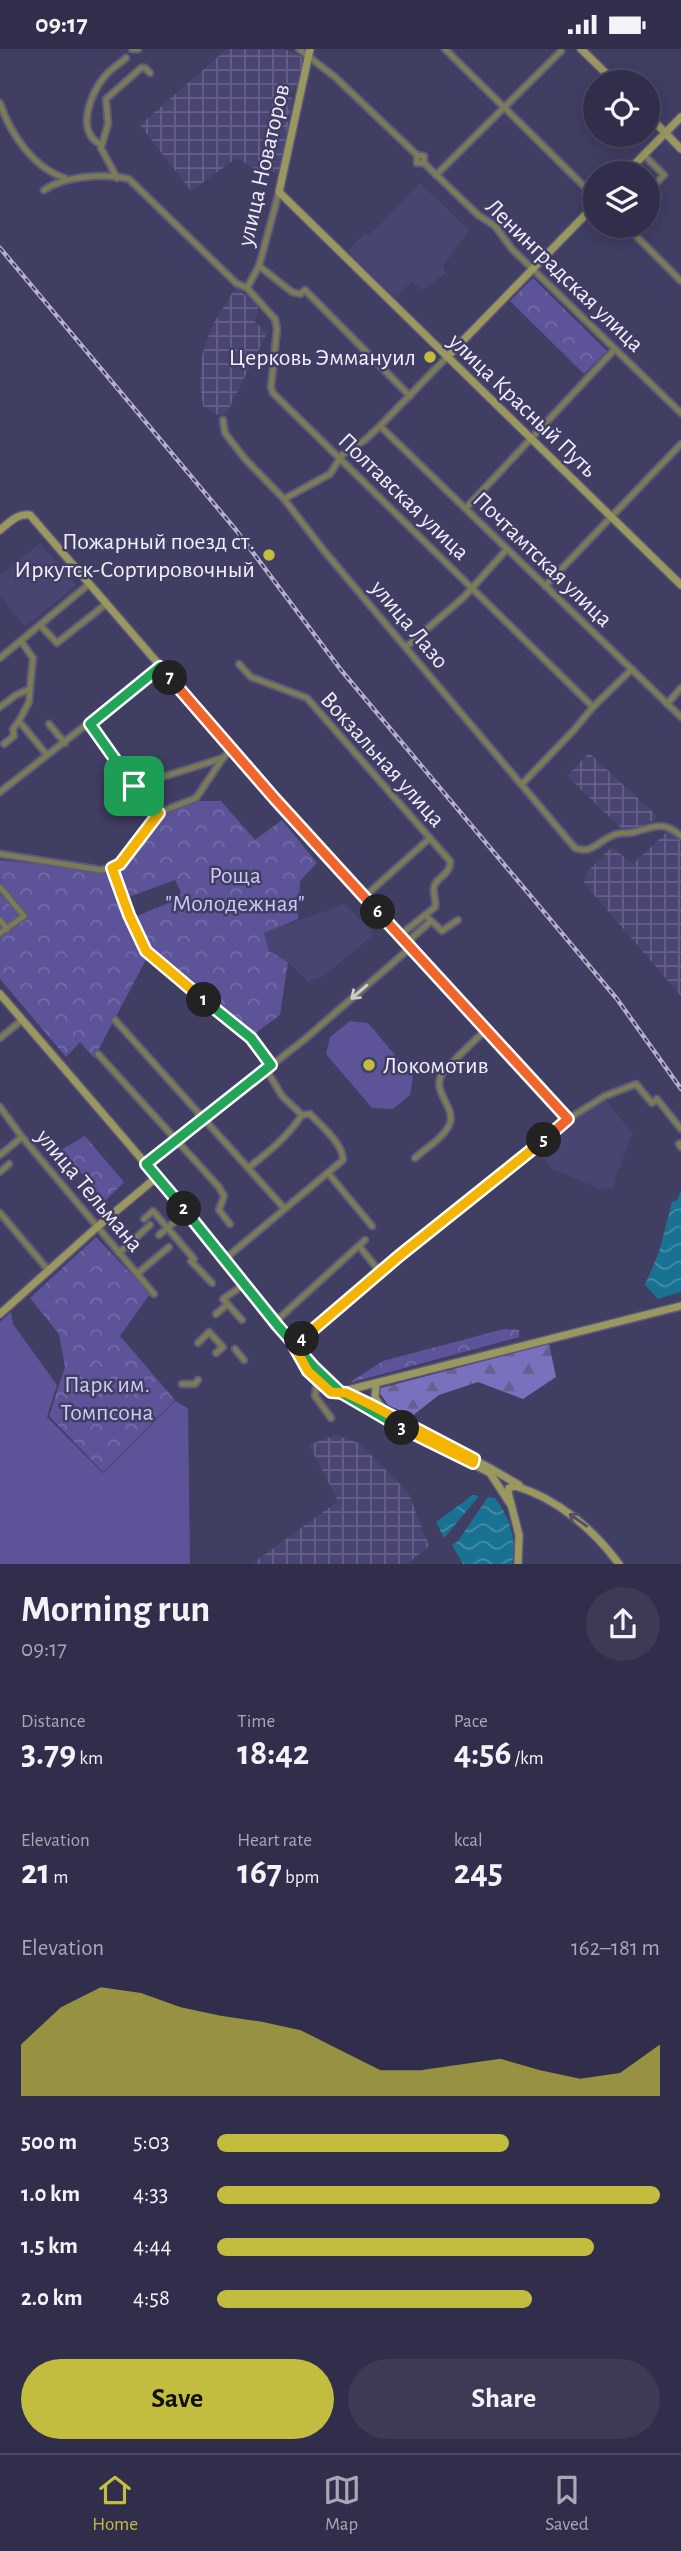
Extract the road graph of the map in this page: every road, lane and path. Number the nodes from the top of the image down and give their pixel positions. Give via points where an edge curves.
1 (299, 49) edge
2 (445, 49) edge
3 (581, 49) edge
4 (561, 51) dead end
5 (309, 53) edge
6 (126, 58) dead end
7 (603, 70) edge
8 (150, 72) dead end
9 (0, 103) edge
10 (504, 107) junction
11 (681, 117) edge
12 (660, 128) edge
13 (665, 133) junction
14 (100, 144) junction
15 (681, 149) edge
16 (644, 155) junction
17 (638, 161) edge
18 (650, 161) edge
19 (436, 175) junction
20 (117, 178) junction
21 (68, 179) junction
22 (583, 185) edge
23 (44, 190) dead end
24 (279, 192) junction
25 (583, 218) edge
26 (638, 238) edge
27 (259, 267) junction
28 (534, 269) junction
29 (681, 281) edge
30 (247, 288) junction
31 (615, 349) junction
32 (447, 357) junction
33 (410, 396) junction
34 (681, 412) edge
35 (223, 421) dead end
36 (380, 426) junction
37 (530, 439) junction
38 (681, 444) edge
39 (340, 459) junction
40 (284, 499) junction
41 (466, 508) junction
42 (610, 516) junction
43 (0, 530) edge
44 (507, 549) junction
45 (89, 584) junction
46 (681, 585) edge
47 (545, 586) junction
48 (472, 587) junction
49 (106, 604) junction
50 (40, 625) junction
51 (21, 641) junction
52 (406, 647) junction
53 (0, 658) edge
54 (239, 664) dead end
55 (160, 667) junction
56 (632, 669) junction
57 (681, 688) edge
58 (30, 689) junction
59 (667, 704) junction
60 (593, 706) junction
61 (0, 707) edge
62 (681, 717) edge
63 (19, 721) junction
64 (48, 724) dead end
65 (90, 724) junction
66 (65, 743) junction
67 (4, 744) dead end
68 (232, 749) junction
69 (47, 755) junction
70 (223, 758) junction
71 (522, 784) junction
72 (134, 786) junction
73 (0, 792) edge
74 (159, 813) junction
75 (681, 836) edge
76 (430, 838) junction
77 (0, 854) edge
78 (112, 868) junction
79 (1, 888) edge
80 (364, 897) junction
81 (425, 915) junction
82 (0, 920) edge
83 (458, 920) dead end
84 (431, 921) junction
85 (7, 929) junction
86 (0, 933) edge
87 (399, 936) junction
88 (408, 945) junction
89 (0, 994) edge
90 (22, 1020) junction
91 (115, 1020) dead end
92 (487, 1029) junction
93 (0, 1038) edge
94 (98, 1054) dead end
95 (269, 1067) junction
96 (0, 1107) edge
97 (302, 1115) junction
98 (204, 1117) junction
99 (568, 1119) junction
100 (681, 1129) edge
101 (22, 1137) junction
102 (176, 1139) junction
103 (0, 1155) edge
104 (415, 1158) dead end
105 (9, 1164) dead end
106 (146, 1164) junction
107 (248, 1168) junction
108 (328, 1173) junction
109 (0, 1175) edge
110 (157, 1177) junction
111 (284, 1208) junction
112 (0, 1213) edge
113 (179, 1218) dead end
114 (144, 1219) dead end
115 (230, 1224) dead end
116 (150, 1225) dead end
117 (372, 1226) dead end
118 (97, 1227) junction
119 (167, 1228) junction
120 (159, 1235) dead end
121 (365, 1240) dead end
122 (359, 1246) junction
123 (169, 1247) dead end
124 (119, 1253) junction
125 (226, 1258) junction
126 (49, 1271) junction
127 (380, 1272) junction
128 (137, 1274) junction
129 (212, 1283) dead end
130 (245, 1284) junction
131 (154, 1294) dead end
132 (228, 1304) junction
133 (681, 1306) edge
134 (0, 1314) edge
135 (216, 1314) dead end
136 (242, 1320) dead end
137 (275, 1322) junction
138 (198, 1343) dead end
139 (294, 1346) junction
140 (235, 1349) dead end
141 (216, 1353) dead end
142 (244, 1360) dead end
143 (198, 1380) dead end
144 (317, 1381) junction
145 (182, 1384) dead end
146 (376, 1384) junction
147 (340, 1392) junction
148 (384, 1411) junction
149 (331, 1418) dead end
150 (411, 1429) junction
151 (474, 1461) junction
152 (525, 1489) junction
153 (511, 1505) junction
154 (518, 1564) edge
155 (619, 1564) edge

1 - 5 street, Ленинградская улица
2 - 10 street
3 - 7 street
4 - 10 street
5 - 19 street, Ленинградская улица via 417,155 424,156 424,163
5 - 24 street, улица Новаторов
6 - 14 street via 105,76 89,106 89,133
8 - 14 street via 141,68 107,97 108,124
9 - 21 street via 8,124 37,163
10 - 19 street
10 - 22 street
11 - 13 street
12 - 13 street
13 - 15 street
13 - 16 street
14 - 20 street
16 - 17 street
16 - 18 street
19 - 28 street, Ленинградская улица via 495,226
20 - 21 street
20 - 30 street via 129,179 239,286
21 - 23 street
24 - 27 street, улица Новаторов
24 - 32 street, улица Красный Путь
25 - 28 street
26 - 29 street
27 - 30 street, улица Новаторов
27 - 33 street via 292,292 305,290
28 - 31 street, Ленинградская улица
28 - 32 street
30 - 39 street, Полтавская улица via 275,319 273,393
31 - 34 street, Ленинградская улица
31 - 37 street
32 - 33 street
32 - 37 street, улица Красный Путь
33 - 36 street
35 - 40 street, улица Лазо via 225,433 245,459
36 - 39 street
36 - 41 street, Почтамтская улица
37 - 41 street
37 - 42 street, улица Красный Путь
38 - 42 street
39 - 40 street via 326,477
39 - 48 street, Полтавская улица
40 - 52 street, улица Лазо
41 - 44 street, Почтамтская улица
42 - 46 street, улица Красный Путь
42 - 47 street
43 - 45 street via 23,514 30,515
44 - 47 street, Почтамтская улица
44 - 48 street
45 - 49 street
45 - 50 street
47 - 56 street, Почтамтская улица
48 - 52 street
48 - 60 street, Полтавская улица
49 - 50 street via 57,643
49 - 55 street
50 - 51 street
51 - 53 street
51 - 58 street via 33,658
52 - 71 street, улица Лазо
54 - 76 street, Вокзальная улица via 251,677 307,698
55 - 65 street
55 - 68 street
56 - 59 street, Почтамтская улица
56 - 60 street
57 - 59 street
58 - 61 street
58 - 63 street
59 - 62 street, Почтамтская улица
60 - 71 street
63 - 67 street via 14,736
63 - 69 street
64 - 66 street
65 - 66 street
65 - 72 street
66 - 69 street
68 - 70 street
68 - 80 street
69 - 73 street
70 - 72 street
70 - 74 street via 196,798
71 - 75 street, улица Лазо via 565,839 583,852 611,835 635,833 649,826 672,828
72 - 74 street via 113,787 130,802
74 - 78 street
76 - 80 street
76 - 81 street, Вокзальная улица via 450,861 449,870 433,889 436,903
77 - 78 street
78 - 95 street via 146,951 251,1038
79 - 85 street via 24,916
80 - 87 street
81 - 84 street
81 - 87 street
82 - 85 street
83 - 84 street via 442,931
84 - 88 street
85 - 86 street
87 - 88 street
88 - 92 street
88 -> 95 street
89 - 90 street
90 - 93 street
90 - 106 street
91 - 98 street
92 - 99 street
92 - 104 street via 442,1074 440,1086 450,1123
94 - 102 street
95 - 97 street via 282,1096
95 - 98 street
96 - 101 street, улица Тельмана
97 - 107 street via 277,1145
97 - 108 street via 310,1114 343,1153 343,1160
98 - 102 street
98 - 107 street
99 - 100 street via 605,1096 636,1084 652,1103 657,1099
99 - 127 street
101 - 103 street
101 - 118 street, улица Тельмана
102 - 106 street
102 - 115 street via 224,1193 219,1210
105 - 109 street
106 - 110 street
107 - 111 street
108 - 111 street
108 - 117 street
110 - 118 street
110 - 125 street
111 - 125 street
112 - 126 street
113 - 119 street
114 - 119 street via 153,1211
116 - 124 street
118 - 124 street, улица Тельмана
118 - 126 street
119 - 120 street
119 - 129 street
121 - 122 street
122 - 127 street
122 - 137 street
123 - 128 street
124 - 128 street, улица Тельмана
125 - 130 street
126 - 134 street
127 - 139 street
128 - 131 street, улица Тельмана
130 - 132 street via 223,1299
130 - 137 street
132 - 135 street
132 - 136 street
133 - 146 street
137 - 139 street
138 - 141 street via 209,1332 223,1347
139 - 144 street
139 - 147 street
140 - 142 street
143 - 145 street
144 - 147 street via 331,1392
144 - 149 street via 315,1396
146 - 147 street
146 - 148 street via 375,1398
147 - 148 street
147 - 150 street
148 - 150 street
150 - 151 street
151 - 152 street
151 - 153 street via 493,1475
152 - 153 street via 509,1488
155 -> 152 street via 589,1527
153 - 154 street via 519,1535

